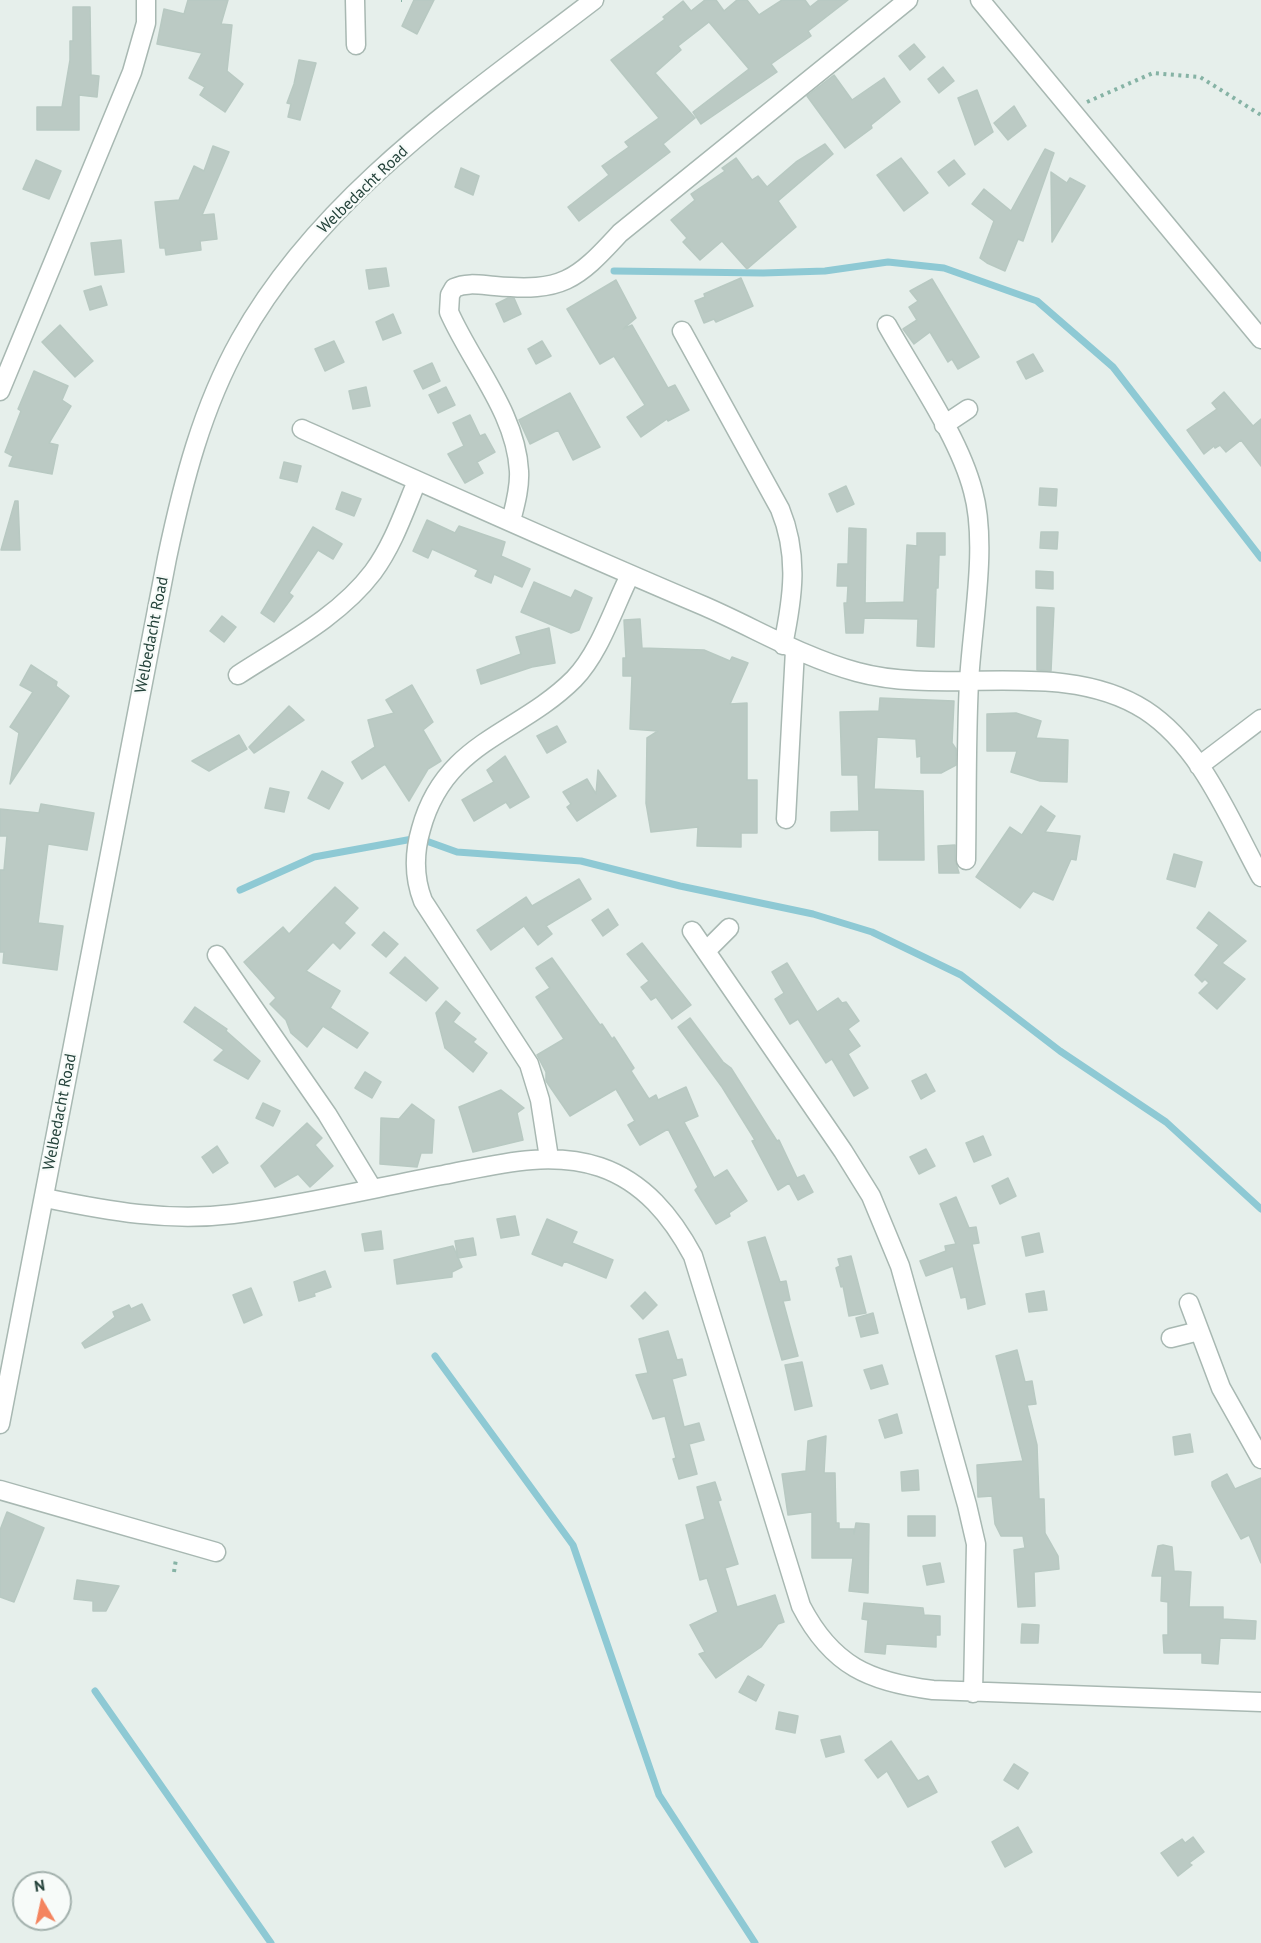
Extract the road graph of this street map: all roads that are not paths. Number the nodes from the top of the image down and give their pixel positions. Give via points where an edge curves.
1 (146, 0) edge
2 (356, 0) edge
3 (594, 0) edge
4 (908, 0) edge
5 (980, 0) edge
6 (356, 45) dead end
7 (887, 325) dead end
8 (682, 331) dead end
9 (1261, 339) edge
10 (0, 391) edge
11 (968, 409) dead end
12 (944, 425) junction
13 (302, 429) dead end
14 (417, 481) junction
15 (511, 521) junction
16 (630, 575) junction
17 (789, 647) junction
18 (238, 675) dead end
19 (969, 682) junction
20 (1261, 719) edge
21 (1199, 766) junction
22 (786, 819) dead end
23 (966, 860) dead end
24 (1261, 877) edge
25 (729, 928) dead end
26 (692, 931) dead end
27 (706, 951) junction
28 (217, 955) dead end
29 (549, 1158) junction
30 (372, 1188) junction
31 (45, 1198) junction
32 (1189, 1303) dead end
33 (1199, 1331) junction
34 (1171, 1338) dead end
35 (0, 1424) edge
36 (1261, 1460) edge
37 (0, 1490) edge
38 (216, 1552) dead end
39 (972, 1693) junction
40 (1261, 1702) edge

1 - 10 street via 146,23 132,72
2 - 6 street
3 - 31 street, Welbedacht Road via 451,110 328,221 258,311 226,368 197,436 178,503
4 - 15 street via 620,233 570,279 549,286 468,284 454,288 449,312 514,440 519,473
5 - 9 street
7 - 12 street
8 - 17 street via 787,526 794,568
11 - 12 street
12 - 19 street via 969,477 977,515 978,580
13 - 14 street
14 - 15 street
14 - 18 street via 384,555 353,595
15 - 16 street
16 - 17 street
16 - 29 street via 586,665 555,696 474,749 455,766 436,792 417,842 417,879 423,901 529,1064 540,1100
17 - 19 street via 876,676
17 - 22 street
19 - 21 street via 996,680 1100,690 1161,722
19 - 23 street
20 - 21 street
21 - 24 street
25 - 27 street
26 - 27 street
27 - 39 street via 843,1151 871,1196 891,1240 976,1544
28 - 30 street via 327,1114
29 - 30 street
29 - 39 street via 601,1168 621,1178 648,1194 680,1232 700,1272 788,1571 810,1623 834,1651 876,1680
30 - 31 street via 194,1218 135,1215
31 - 35 street, Welbedacht Road
32 - 33 street
33 - 34 street
33 - 36 street via 1221,1388
37 - 38 street
39 - 40 street

